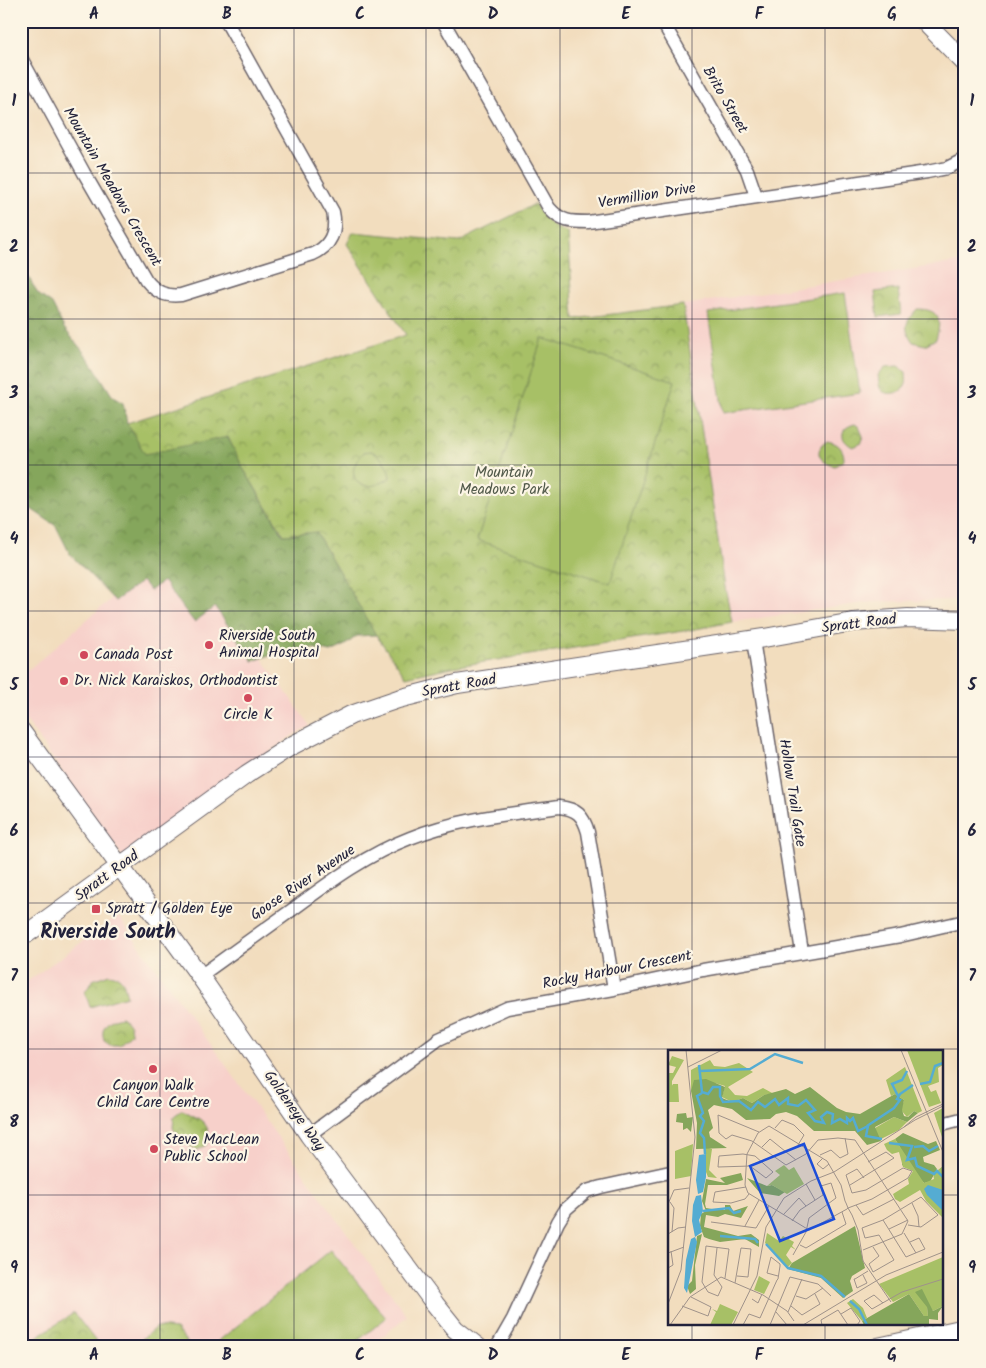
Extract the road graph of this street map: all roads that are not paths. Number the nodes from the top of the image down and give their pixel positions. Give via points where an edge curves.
1 (226, 21) edge
2 (443, 21) edge
3 (662, 21) edge
4 (924, 21) edge
5 (21, 58) edge
6 (965, 63) edge
7 (965, 159) edge
8 (756, 196) junction
9 (965, 620) edge
10 (753, 640) junction
11 (21, 731) edge
12 (28, 753) edge
13 (120, 867) junction
14 (965, 921) edge
15 (21, 938) edge
16 (802, 952) junction
17 (200, 976) junction
18 (614, 989) junction
19 (965, 1118) edge
20 (944, 1123) edge
21 (310, 1135) junction
22 (668, 1172) edge
23 (965, 1328) edge
24 (478, 1347) edge
25 (497, 1347) edge
26 (878, 1347) edge

1 - 5 street, Mountain Meadows Crescent via 333,212 334,232 323,250 314,254 181,295 162,294 146,280
2 - 8 street, Vermillion Drive via 549,208 563,220 588,222
3 - 8 street, Brito Street via 747,170
4 - 6 street
7 - 8 street, Vermillion Drive via 947,168 927,172
9 - 10 street, Spratt Road via 908,618 853,622
10 - 13 street, Spratt Road via 457,684 371,708 331,724 291,746 247,774
10 - 16 street, Hollow Trail Gate
11 - 12 street, Goldeneye Way
12 - 13 street, Goldeneye Way
13 - 15 street, Spratt Road
13 - 17 street, Goldeneye Way
14 - 16 street, Rocky Harbour Crescent via 900,936
16 - 18 street, Rocky Harbour Crescent
17 - 18 street, Goose River Avenue via 330,881 391,846 436,829 481,818 559,807 578,813 584,819 588,832
17 - 21 street, Goldeneye Way
18 - 21 street, Rocky Harbour Crescent via 507,1008 439,1039
19 - 20 street
21 - 24 street, Goldeneye Way via 435,1304 456,1329
22 - 25 street via 587,1191 566,1209
23 - 26 street

